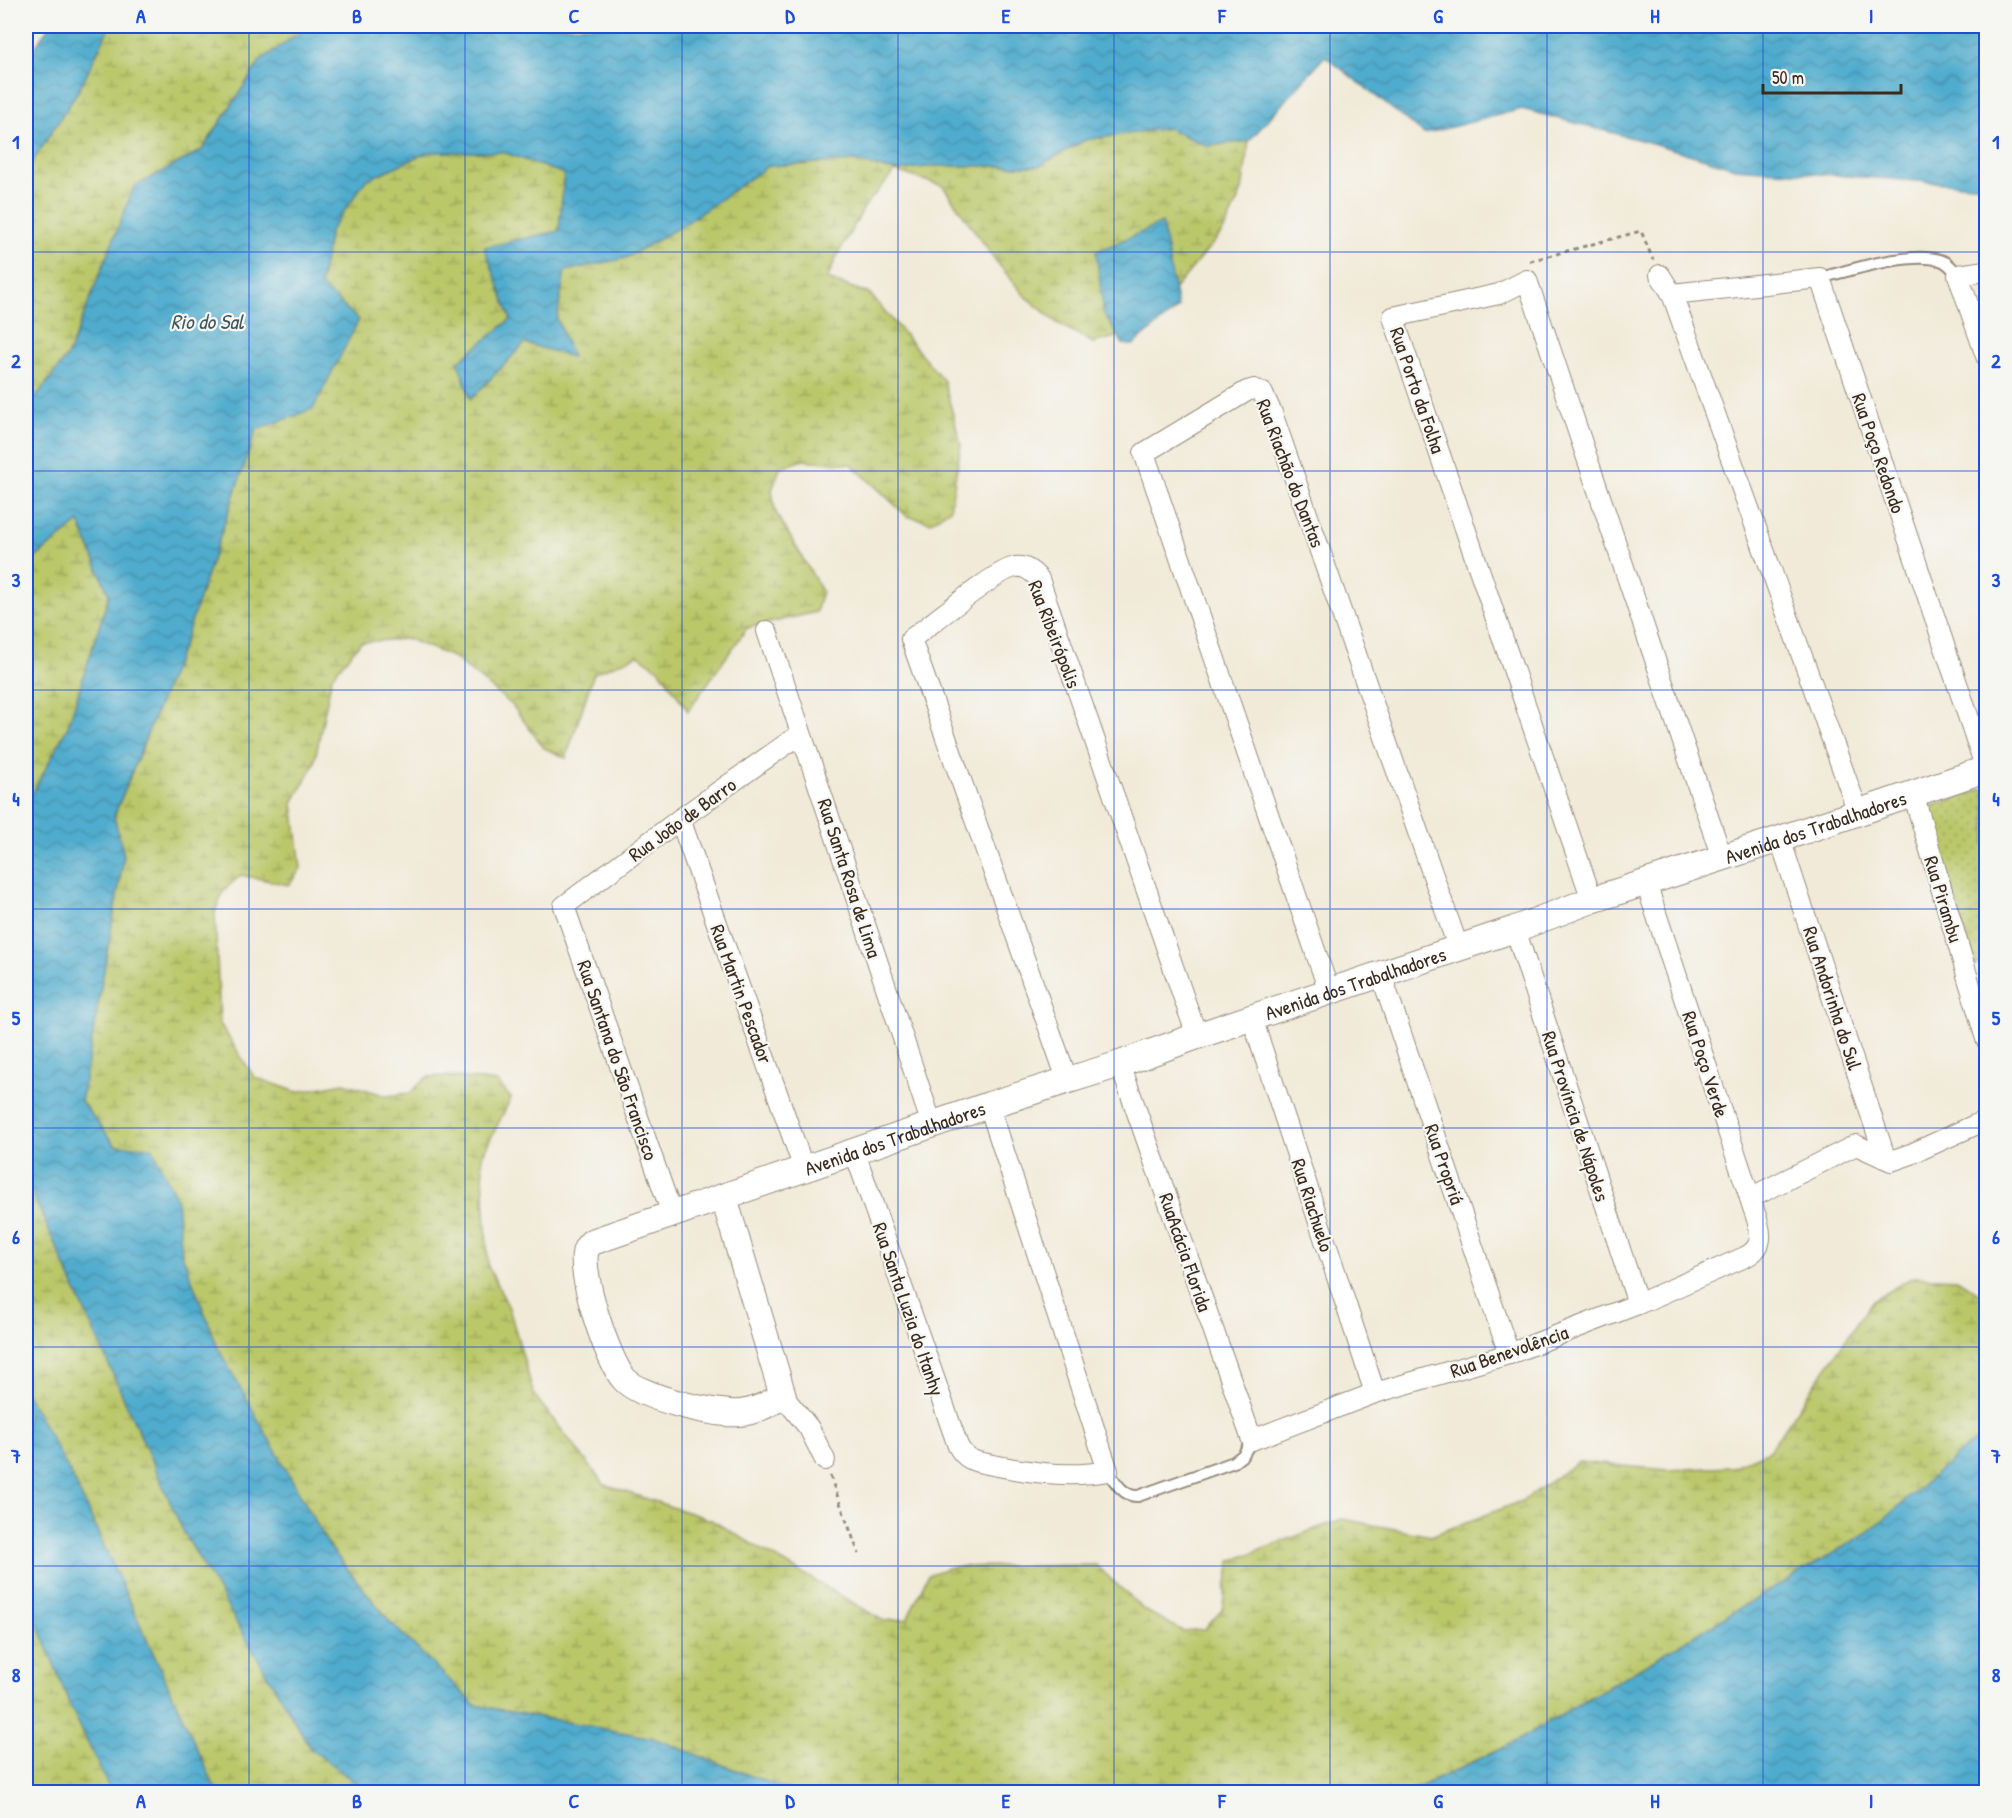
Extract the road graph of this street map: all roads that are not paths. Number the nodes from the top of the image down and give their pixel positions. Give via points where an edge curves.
1 (1986, 271) edge
2 (1660, 275) road end
3 (1958, 275) junction
4 (1820, 278) junction
5 (1672, 294) junction
6 (1986, 356) edge
7 (768, 631) dead end
8 (804, 741) junction
9 (1986, 769) edge
10 (1913, 793) junction
11 (1858, 812) junction
12 (680, 819) junction
13 (1780, 839) junction
14 (1722, 858) junction
15 (1646, 883) junction
16 (1592, 900) junction
17 (564, 906) joint
18 (1515, 929) junction
19 (1458, 947) junction
20 (1381, 974) junction
21 (1329, 991) junction
22 (1252, 1018) junction
23 (1197, 1036) junction
24 (1986, 1040) edge
25 (1120, 1064) junction
26 (1067, 1079) junction
27 (989, 1106) junction
28 (1986, 1120) edge
29 (932, 1125) junction
30 (855, 1153) junction
31 (1885, 1157) junction
32 (804, 1169) junction
33 (724, 1198) junction
34 (1750, 1198) junction
35 (672, 1214) junction
36 (1760, 1246) joint
37 (1638, 1304) junction
38 (1509, 1354) junction
39 (1374, 1392) junction
40 (783, 1396) junction
41 (1252, 1440) junction
42 (825, 1460) road end
43 (1108, 1471) junction

1 - 3 street
2 - 5 street
3 - 4 lane via 1942,261 1924,259 1896,260
3 - 6 street
4 - 5 street
4 - 9 street, Rua Poço Redondo
5 - 11 street
7 - 8 street, Rua Santa Rosa de Lima
8 - 12 street, Rua João de Barro via 792,740
8 - 29 street, Rua Santa Rosa de Lima
9 - 10 street, Avenida dos Trabalhadores
10 - 11 street, Avenida dos Trabalhadores
10 - 24 street, Rua Pirambu
11 - 13 street, Avenida dos Trabalhadores
12 - 17 street, Rua João de Barro
12 - 32 street, Rua Martin Pescador
13 - 14 street, Avenida dos Trabalhadores
13 - 31 street, Rua Andorinha do Sul
14 - 15 street, Avenida dos Trabalhadores
14 - 16 street, Rua Porto da Folha via 1527,280 1500,294 1393,317
15 - 16 street, Avenida dos Trabalhadores
15 - 34 street, Rua Poço Verde
16 - 18 street, Avenida dos Trabalhadores
17 - 35 street, Rua Santana do São Francisco
18 - 19 street, Avenida dos Trabalhadores
18 - 37 street, Rua Província de Nápoles
19 - 20 street, Avenida dos Trabalhadores
19 - 21 street, Rua Riachão do Dantas via 1272,413 1262,392 1247,391 1143,453
20 - 21 street, Avenida dos Trabalhadores
20 - 38 street, Rua Propriá
21 - 22 street, Avenida dos Trabalhadores
22 - 23 street, Avenida dos Trabalhadores
22 - 39 street, Rua Riachuelo
23 - 25 street, Avenida dos Trabalhadores
23 - 26 street, Rua Ribeirópolis via 1039,579 1026,568 1010,568 911,639
25 - 26 street, Avenida dos Trabalhadores
25 - 41 street, RuaAcácia Florida
26 - 27 street, Avenida dos Trabalhadores
27 - 29 street, Avenida dos Trabalhadores
27 - 43 street
28 - 31 street via 1911,1154 1891,1161
29 - 30 street, Avenida dos Trabalhadores
30 - 32 street, Avenida dos Trabalhadores
30 - 43 street, Rua Santa Luzia do Itanhy via 962,1454 971,1460 1058,1474
31 - 34 street via 1856,1145
32 - 33 street, Avenida dos Trabalhadores
33 - 35 street, Avenida dos Trabalhadores
33 - 40 street
34 - 36 street, Rua Poço Verde via 1761,1236
35 - 40 street, Avenida dos Trabalhadores via 600,1238 586,1250 589,1293 620,1374 647,1393 704,1410 740,1413
36 - 37 street, Rua Benevolência via 1752,1254
37 - 38 street, Rua Benevolência
38 - 39 street, Rua Benevolência
39 - 41 street, Rua Benevolência
40 - 42 street via 809,1428
41 - 43 lane via 1234,1462 1141,1496 1124,1492

